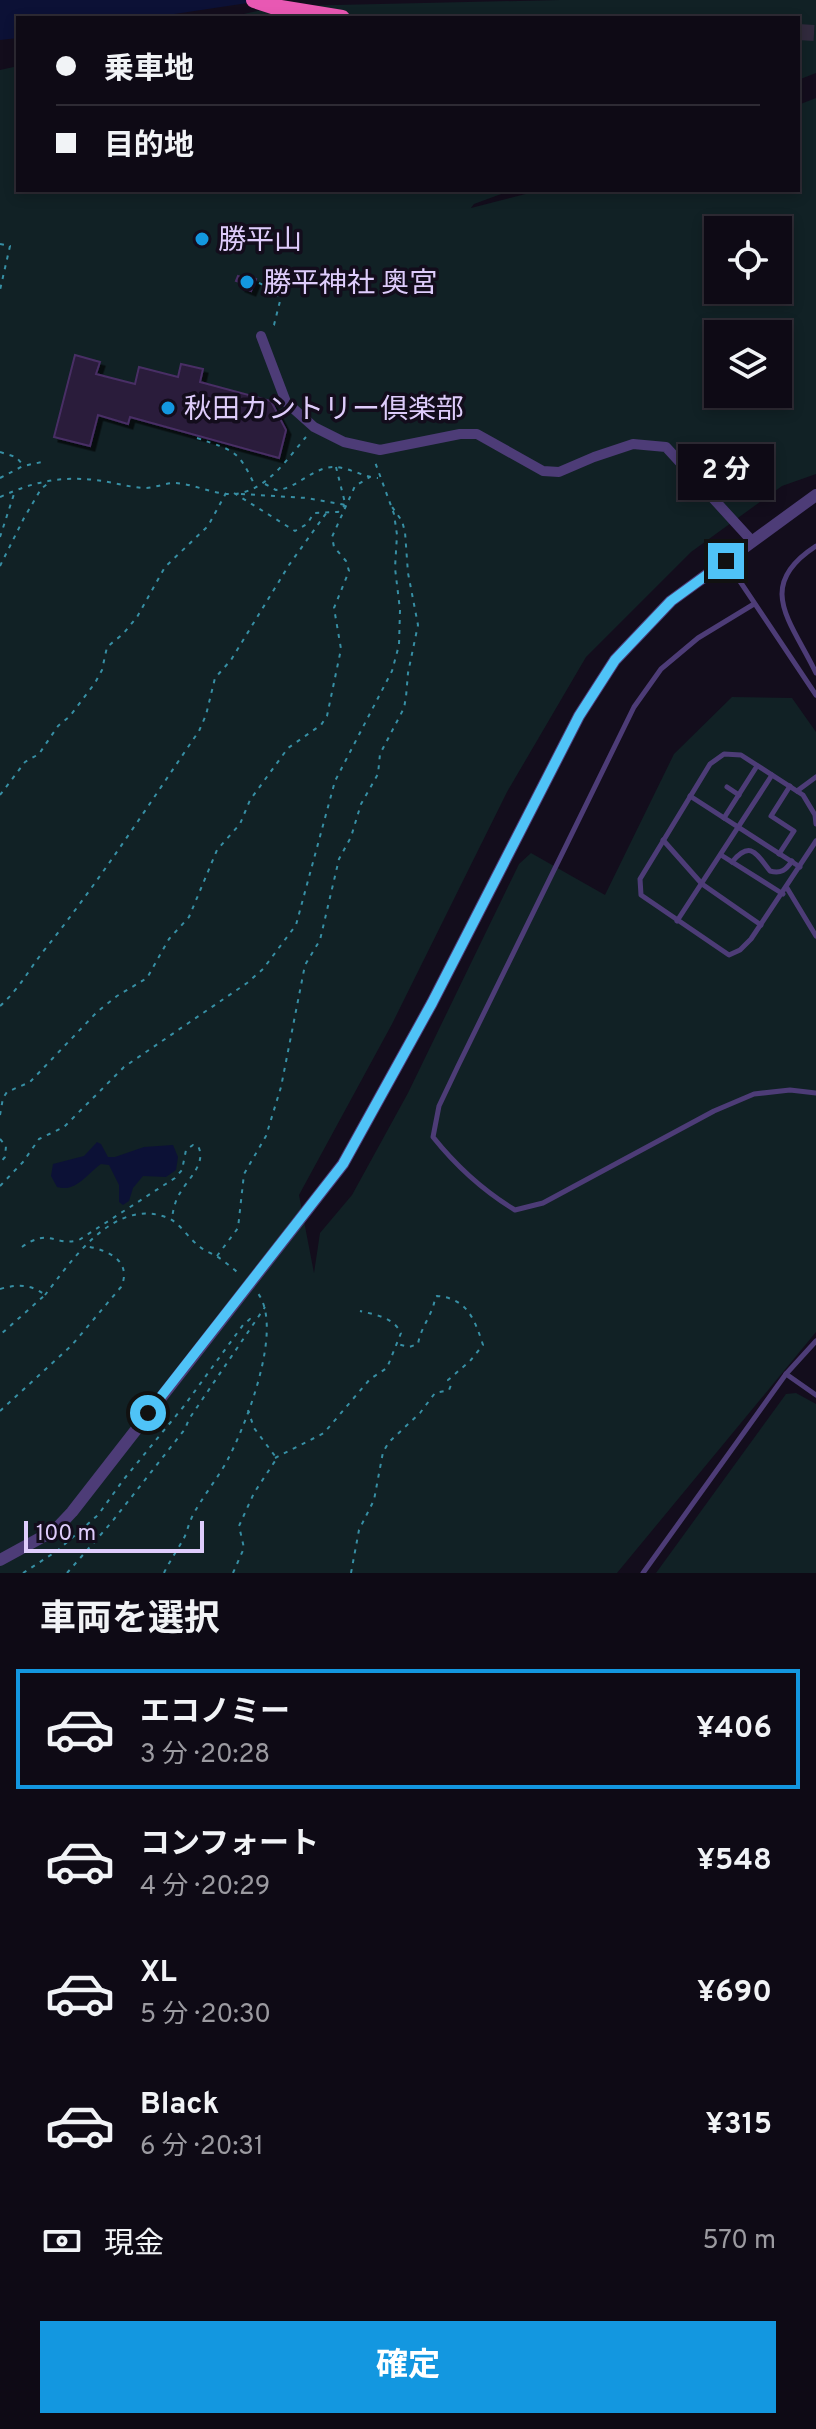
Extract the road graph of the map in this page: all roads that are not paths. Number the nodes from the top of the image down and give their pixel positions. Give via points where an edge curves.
1 (254, 0) edge
2 (330, 16) edge
3 (261, 336) road end
4 (816, 495) edge
5 (752, 541) junction
6 (816, 546) edge
7 (726, 561) junction
8 (754, 604) junction
9 (816, 673) edge
10 (816, 695) edge
11 (757, 766) junction
12 (772, 775) junction
13 (816, 777) edge
14 (790, 786) junction
15 (727, 787) dead end
16 (797, 791) junction
17 (739, 795) junction
18 (690, 796) junction
19 (724, 818) junction
20 (816, 824) edge
21 (738, 828) junction
22 (663, 840) junction
23 (816, 841) edge
24 (779, 854) junction
25 (721, 855) junction
26 (792, 861) junction
27 (732, 862) junction
28 (800, 867) junction
29 (702, 884) junction
30 (785, 891) junction
31 (677, 921) junction
32 (761, 925) junction
33 (816, 936) edge
34 (816, 1093) edge
35 (816, 1341) edge
36 (786, 1374) junction
37 (816, 1395) edge
38 (0, 1560) edge
39 (643, 1573) edge

1 - 2 highway
3 - 5 street via 286,402 314,427 344,442 380,450 477,434 543,471 559,472 633,444 666,447
4 - 5 street
5 - 7 street
6 - 9 lane via 799,556 782,579 780,598
7 - 8 lane
7 - 38 street via 671,601 615,660 579,716 343,1164 72,1512 55,1530
8 - 10 lane
8 - 34 lane via 698,638 661,669 634,707 439,1106 433,1137 459,1169 515,1210 543,1203 754,1094
11 - 12 lane
11 - 17 lane
11 - 18 lane via 741,755 724,754 710,764
12 - 14 lane
12 - 21 lane
13 - 16 lane
14 - 16 lane
14 - 24 lane via 771,816 794,831
15 - 17 lane
16 - 20 lane
17 - 19 lane
18 - 19 lane
18 - 22 lane
19 - 21 lane
21 - 24 lane
21 - 25 lane
22 - 29 lane
22 - 31 lane via 640,879 641,895
23 - 28 lane
24 - 26 lane
25 - 27 lane
25 - 29 lane
26 - 27 lane via 777,873 747,850
26 - 28 lane
27 - 30 lane
28 - 30 lane
29 - 31 lane
29 - 32 lane
30 - 32 lane
30 - 33 lane
31 - 32 lane via 729,955
35 - 36 lane
36 - 37 lane
36 - 39 lane

